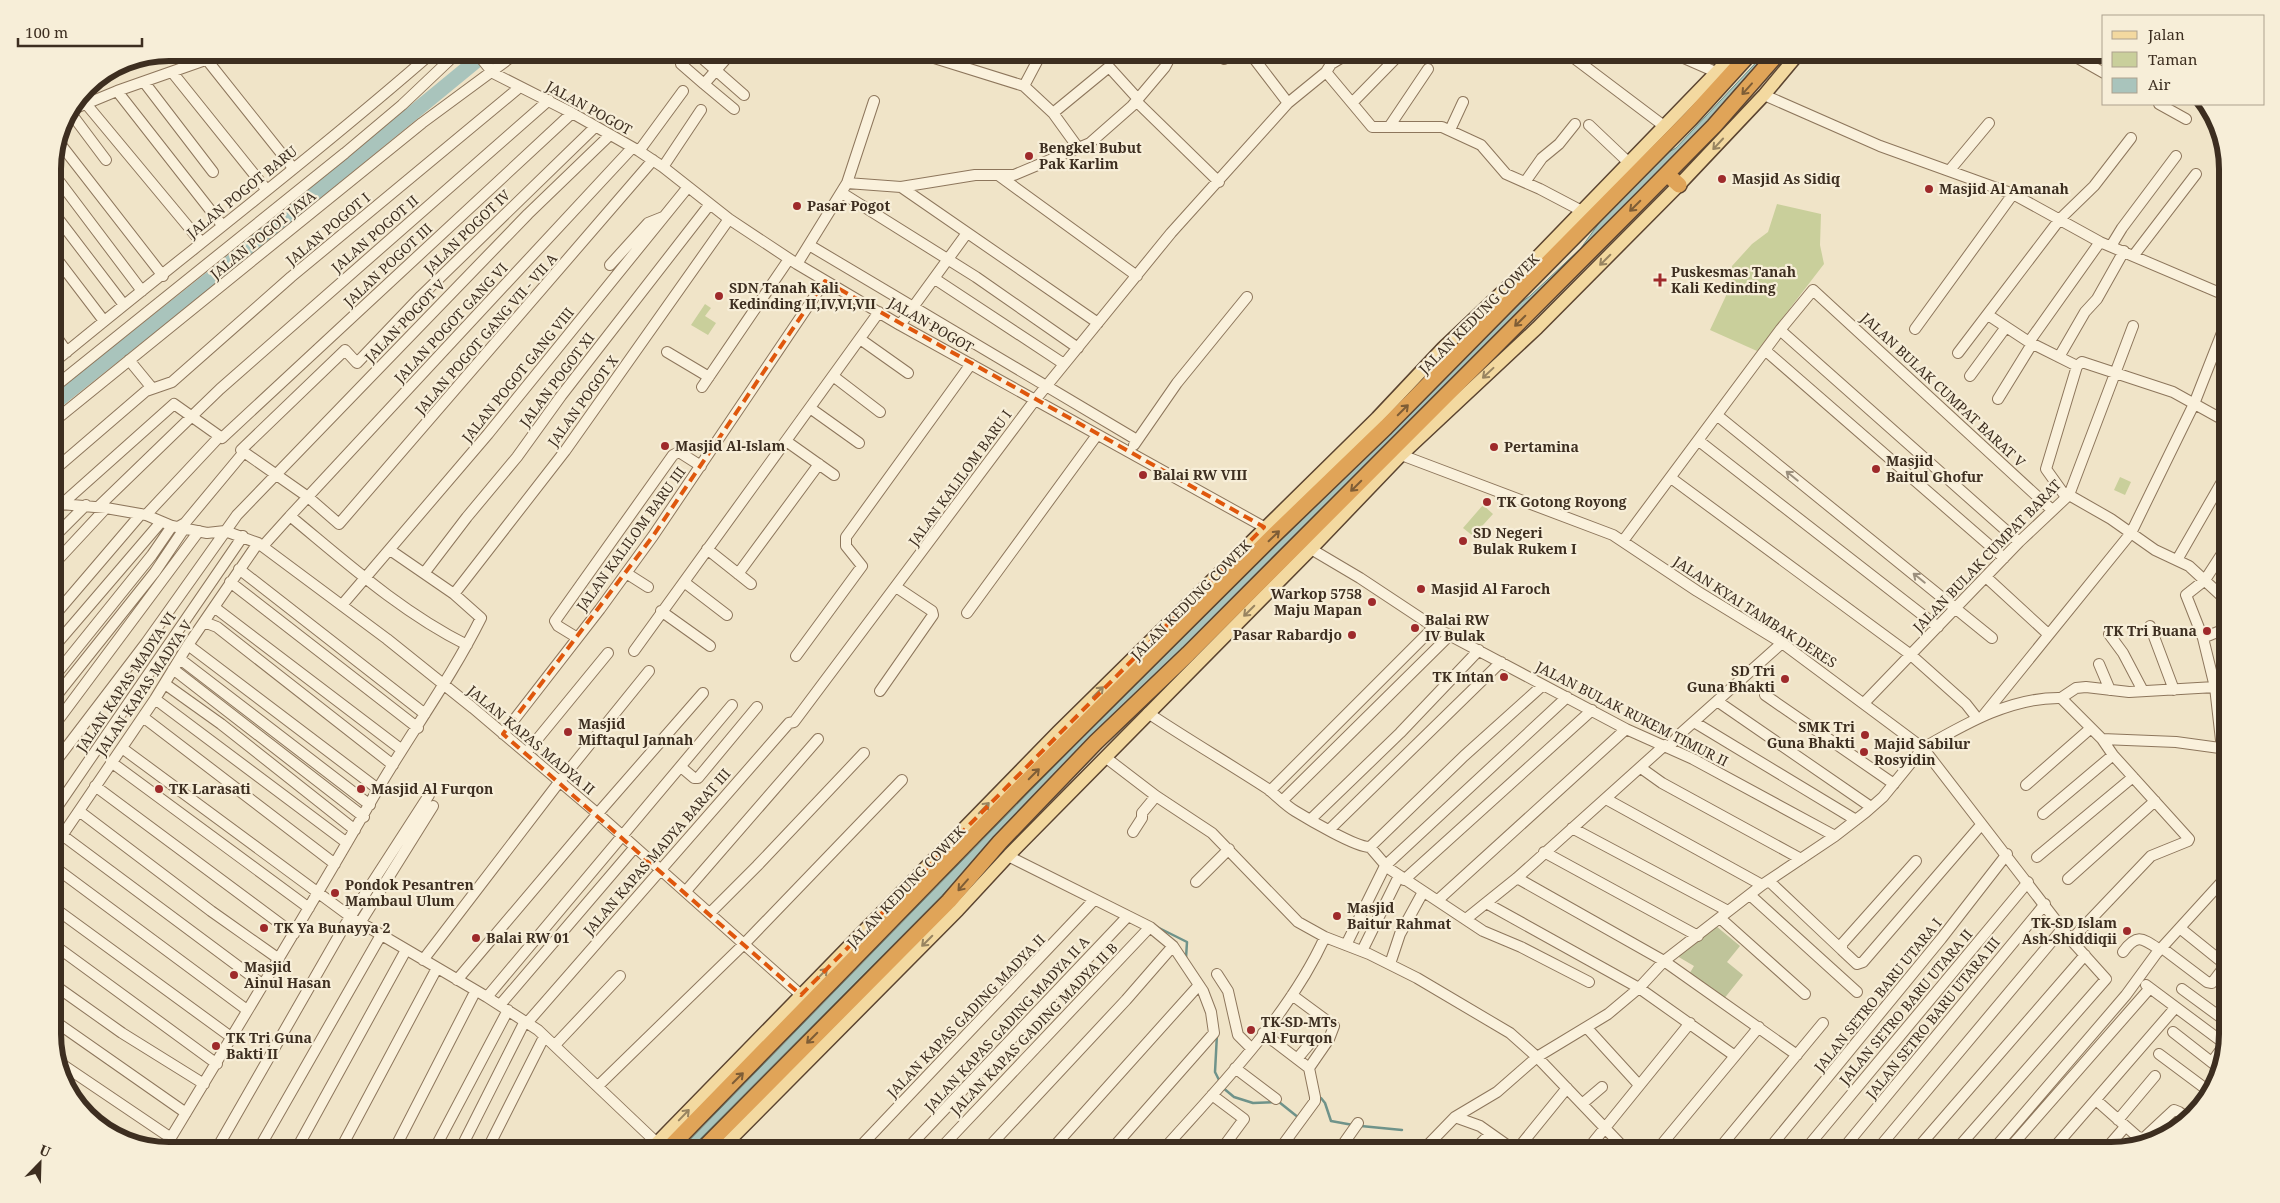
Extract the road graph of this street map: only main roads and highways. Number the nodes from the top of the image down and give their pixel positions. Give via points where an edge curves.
1 (1728, 61) edge
2 (1743, 61) edge
3 (1771, 61) edge
4 (1792, 61) edge
5 (1667, 174) junction
6 (1680, 185) junction
7 (1595, 225) junction
8 (1584, 244) junction
9 (1382, 422) junction
10 (1396, 453) junction
11 (930, 872) junction
12 (953, 906) junction
13 (664, 1142) edge
14 (664, 1142) edge
15 (710, 1142) edge
16 (730, 1142) edge

1 - 7 main road, JALAN KEDUNG COWEK via 1628,162
2 - 7 highway, JALAN KEDUNG COWEK
3 -> 5 highway, JALAN KEDUNG COWEK
4 -> 6 main road, JALAN KEDUNG COWEK
5 - 6 highway
5 -> 7 highway, JALAN KEDUNG COWEK
6 -> 10 main road, JALAN KEDUNG COWEK via 1537,328
7 - 8 highway, JALAN KEDUNG COWEK
7 - 8 highway, JALAN KEDUNG COWEK
7 - 9 main road, JALAN KEDUNG COWEK via 1513,281 1443,348
9 -> 8 highway, JALAN KEDUNG COWEK
8 -> 10 highway, JALAN KEDUNG COWEK
11 -> 9 highway, JALAN KEDUNG COWEK via 1027,781
11 -> 9 main road, JALAN KEDUNG COWEK via 1058,732 1264,527
10 -> 12 main road, JALAN KEDUNG COWEK via 1311,550 1011,852
10 -> 12 highway, JALAN KEDUNG COWEK via 1096,742 998,845
13 -> 11 main road, JALAN KEDUNG COWEK via 801,995
14 -> 11 highway, JALAN KEDUNG COWEK
12 -> 15 highway, JALAN KEDUNG COWEK
12 -> 16 main road, JALAN KEDUNG COWEK

